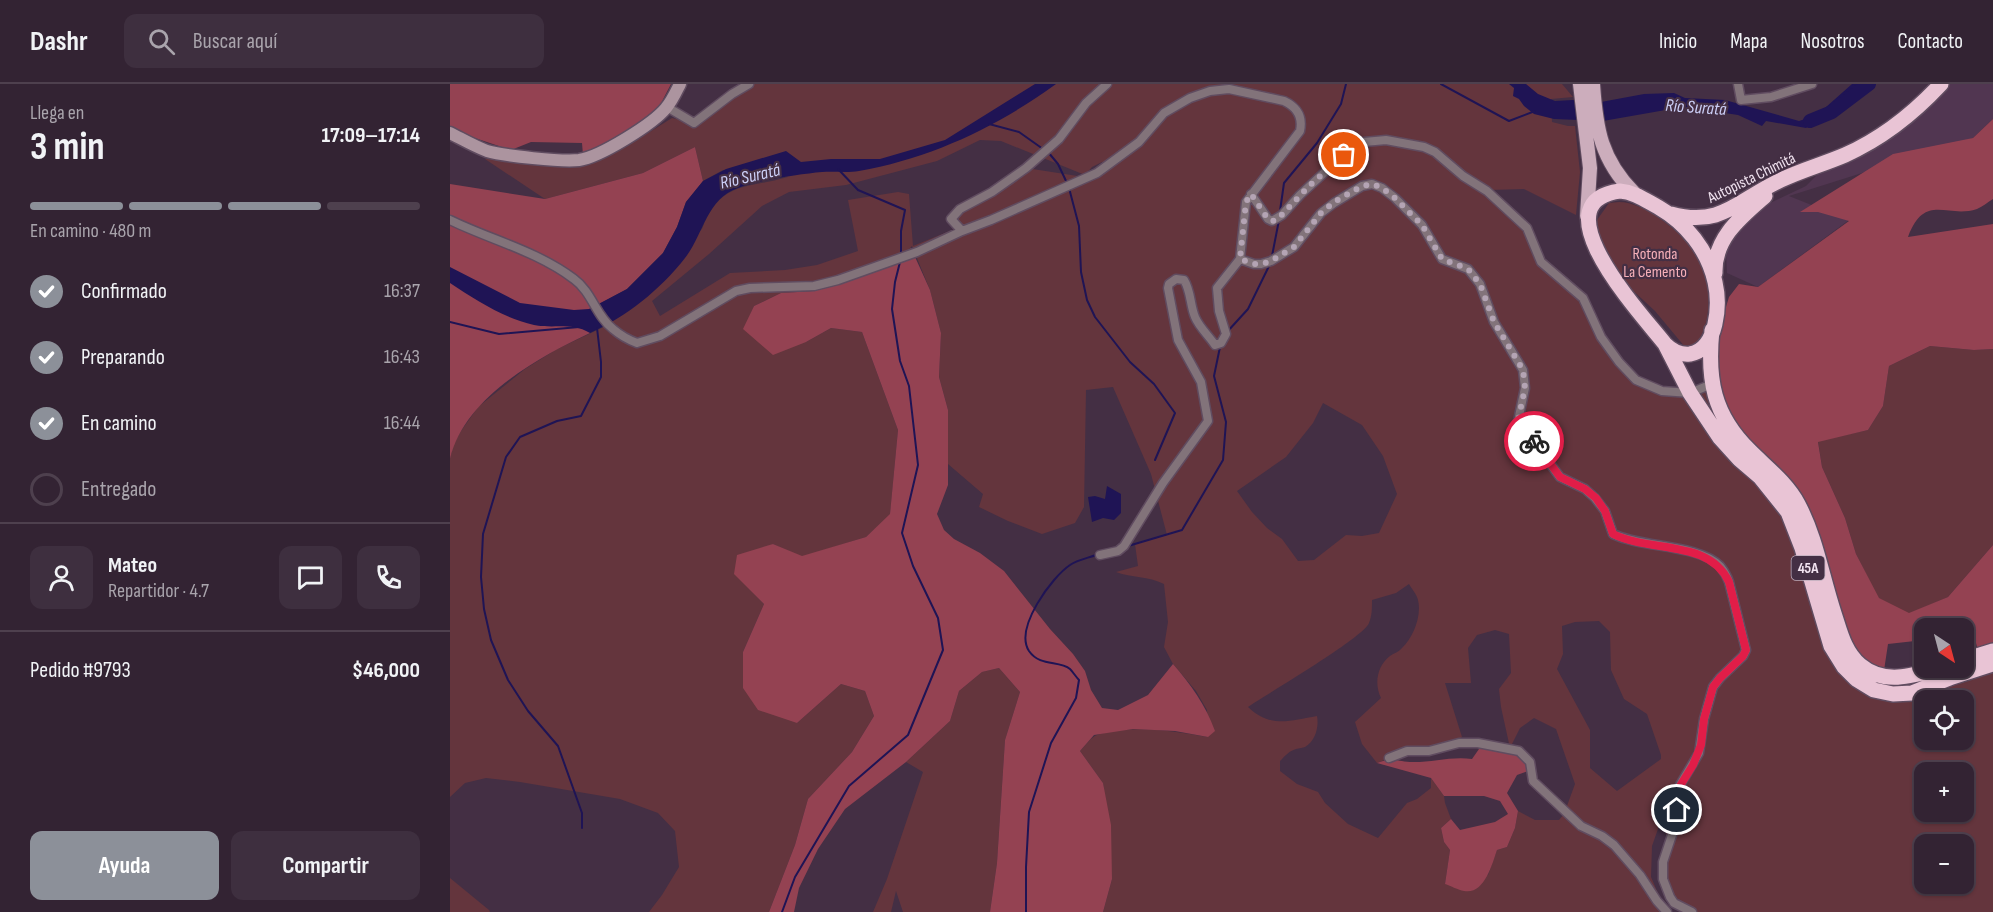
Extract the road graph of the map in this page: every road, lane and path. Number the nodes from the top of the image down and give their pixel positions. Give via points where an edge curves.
1 (680, 84) edge
2 (749, 84) edge
3 (1107, 84) edge
4 (1738, 84) edge
5 (1812, 84) edge
6 (1941, 84) edge
7 (1587, 90) edge
8 (667, 107) junction
9 (450, 133) edge
10 (1812, 168) junction
11 (1634, 193) junction
12 (1251, 194) junction
13 (1670, 214) junction
14 (1587, 218) junction
15 (450, 220) edge
16 (962, 231) junction
17 (1240, 259) junction
18 (1715, 282) junction
19 (1712, 330) junction
20 (1665, 344) junction
21 (1712, 384) junction
22 (1690, 393) junction
23 (1100, 555) dead end
24 (1993, 651) edge
25 (1974, 657) edge
26 (1993, 664) edge
27 (1914, 675) edge
28 (1389, 758) dead end
29 (1667, 912) edge
30 (1692, 912) edge

1 - 8 street
2 - 8 street via 694,123
3 - 16 street via 1086,103 1059,139 1026,168 958,210 952,222
4 - 5 street via 1741,100 1771,97
6 - 10 highway, Autopista Chimitá via 1884,134
7 - 11 main road, 45A via 1602,146 1620,180
7 - 14 main road, 45A via 1585,133 1591,186
8 - 9 street via 625,139 581,159 491,152
10 - 13 highway, Autopista Chimitá via 1777,182 1727,212 1685,218
10 - 18 highway, Autopista Chimitá via 1770,191 1729,229 1717,253
11 - 13 highway, 45A
11 - 14 highway via 1606,194 1595,202
12 - 16 street via 1296,139 1301,120 1292,105 1284,101 1220,89 1170,109 1133,146 1086,179
12 - 17 street via 1246,202
12 - 22 street via 1272,221 1280,218 1352,148 1364,142 1386,140 1424,147 1487,191 1527,228 1541,262 1583,298 1601,337 1636,380 1662,391
13 - 18 highway, 45A via 1701,249
14 - 20 highway, 45A via 1596,251
15 - 16 street via 540,258 582,285 611,328 637,343 660,336 736,291 814,286 838,280
17 - 23 street via 1216,288 1226,334 1221,343 1215,345 1198,325 1184,280 1176,279 1167,288 1178,340 1201,382 1208,421 1123,548
17 - 30 street via 1254,264 1271,261 1294,247 1334,202 1362,186 1382,188 1422,225 1442,259 1468,269 1477,278 1494,322 1523,370 1525,388 1518,421 1557,474 1596,498 1613,534 1693,553 1712,560 1724,572 1746,650 1713,687 1699,753 1680,786 1674,829 1662,868 1674,903
18 - 19 highway, 45A via 1717,304
19 - 20 highway, 45A via 1707,344 1691,354 1676,352
19 - 21 highway, 45A
20 - 22 highway, 45A
21 - 22 street
21 - 27 highway, 45A via 1731,431 1784,483 1798,504 1851,656 1869,672 1883,677
22 - 26 highway, 45A via 1720,438 1761,477 1788,512 1831,646 1856,679 1874,690 1912,693
24 - 25 highway
28 - 29 street via 1407,751 1429,751 1459,743 1478,742 1519,751 1530,762 1533,781 1581,826 1614,845

